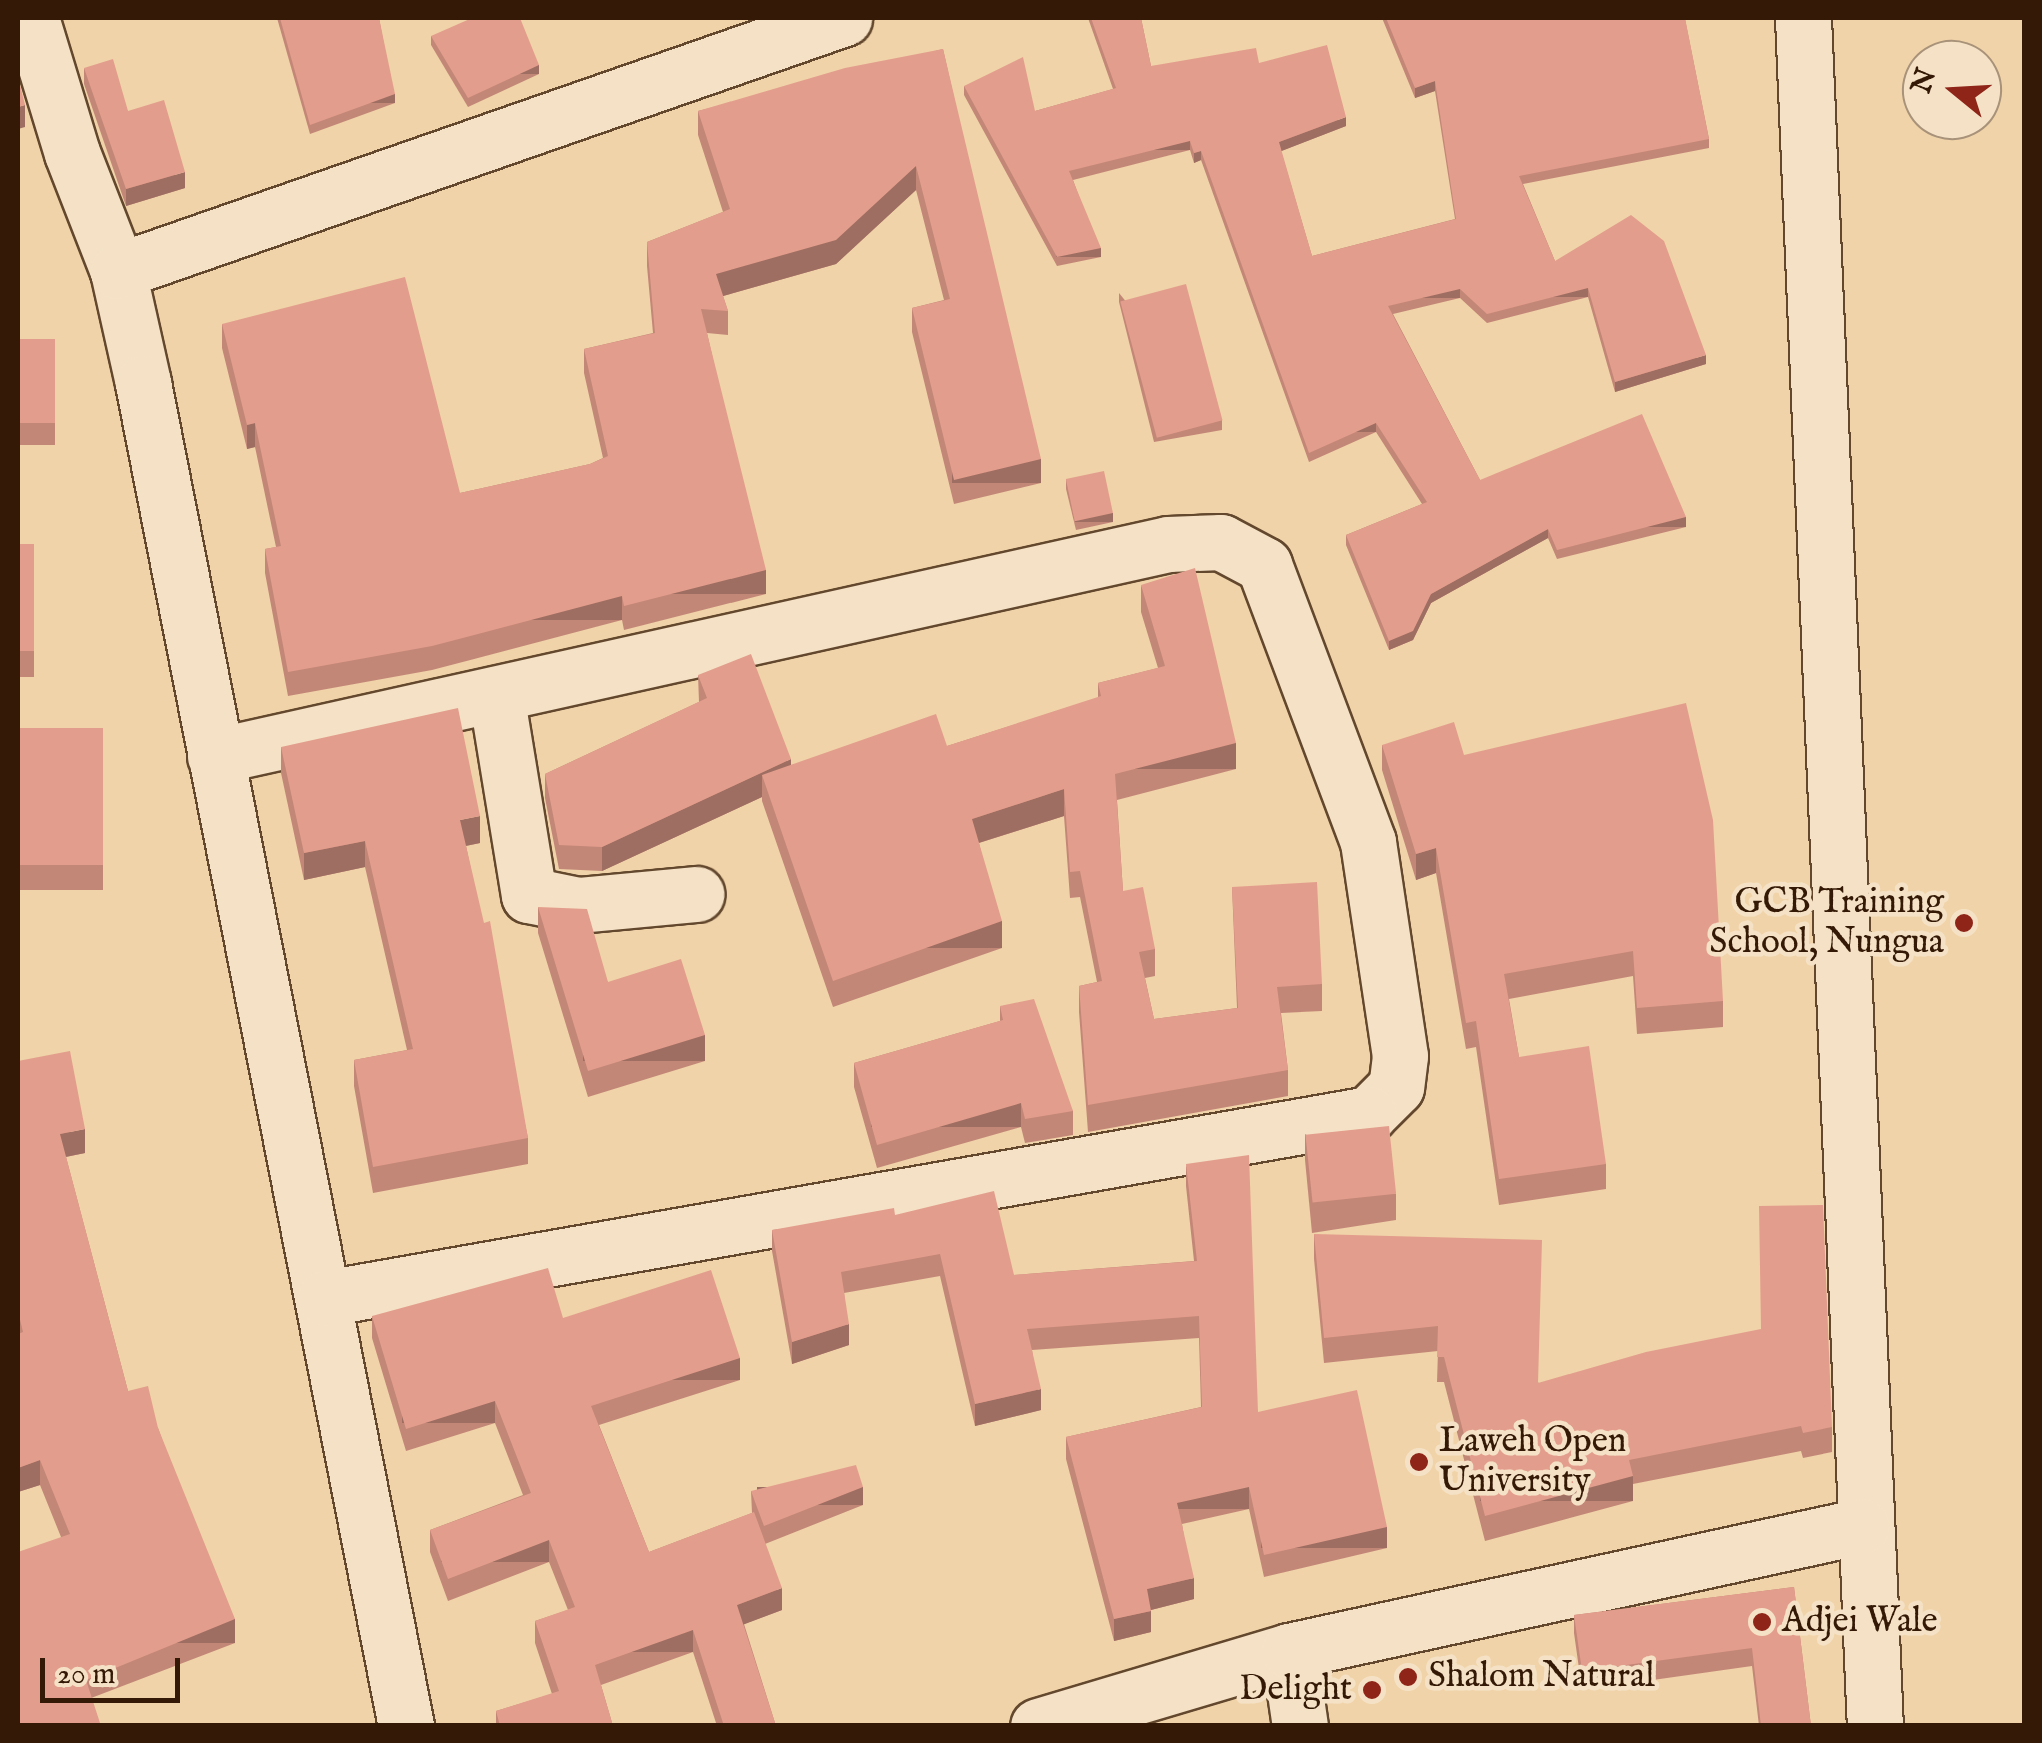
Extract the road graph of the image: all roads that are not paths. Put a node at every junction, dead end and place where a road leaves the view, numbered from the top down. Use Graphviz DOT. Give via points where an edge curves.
graph roads {
  1 [pos="31,18"];
  2 [pos="844,18"];
  3 [pos="1803,18"];
  4 [pos="118,271"];
  5 [pos="496,694"];
  6 [pos="216,756"];
  7 [pos="696,894"];
  8 [pos="325,1298"];
  9 [pos="1862,1526"];
  10 [pos="1289,1651"];
  11 [pos="406,1726"];
  12 [pos="1038,1726"];
  13 [pos="1300,1726"];
  14 [pos="1874,1726"];
  1 -- 4 [label="street" via="72,153"];
  2 -- 4 [label="street"];
  3 -- 9 [label="street"];
  4 -- 6 [label="street"];
  5 -- 6 [label="street"];
  5 -- 7 [label="street" via="530,894 578,905"];
  5 -- 8 [label="street" via="1168,544 1221,542 1264,565 1368,842 1400,1056 1396,1087 1369,1114"];
  6 -- 8 [label="street"];
  8 -- 11 [label="street"];
  9 -- 10 [label="street"];
  9 -- 14 [label="street"];
  10 -- 12 [label="street"];
  10 -- 13 [label="street"];
}
